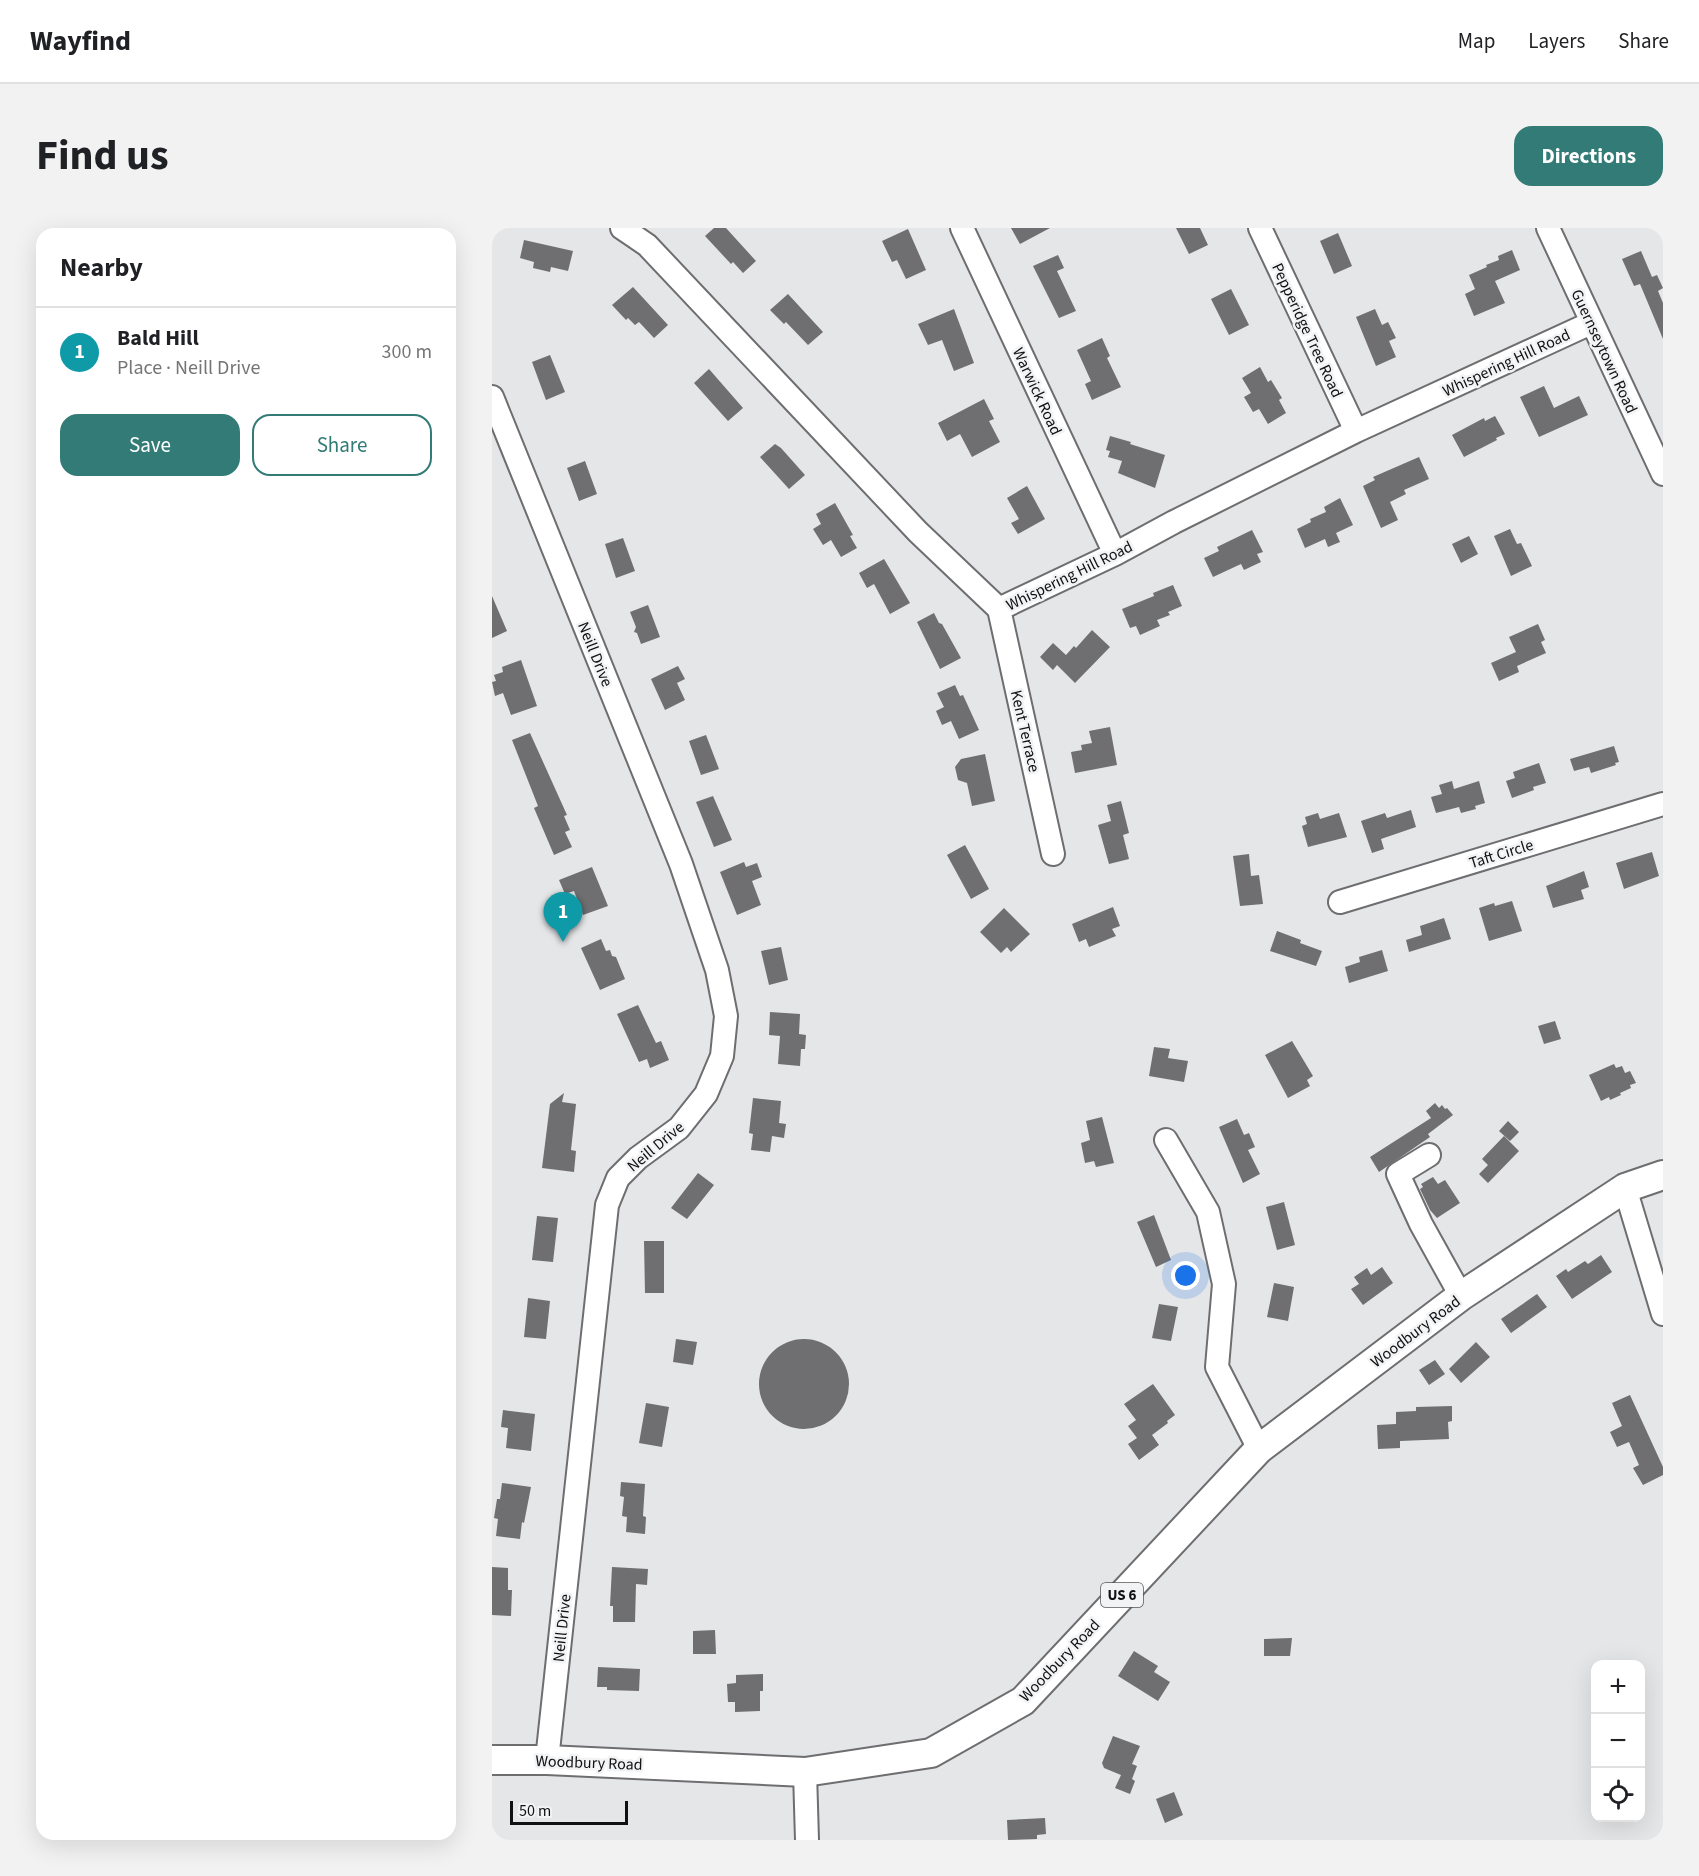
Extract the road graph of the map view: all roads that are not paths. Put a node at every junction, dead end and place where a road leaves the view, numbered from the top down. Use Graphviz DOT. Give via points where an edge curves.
graph roads {
  1 [pos="622,228"];
  2 [pos="962,228"];
  3 [pos="1260,228"];
  4 [pos="1548,228"];
  5 [pos="1591,323"];
  6 [pos="492,397"];
  7 [pos="1356,431"];
  8 [pos="1663,474"];
  9 [pos="1115,554"];
  10 [pos="999,609"];
  11 [pos="1663,804"];
  12 [pos="1053,854"];
  13 [pos="1340,902"];
  14 [pos="1166,1140"];
  15 [pos="1429,1155"];
  16 [pos="1663,1175"];
  17 [pos="1625,1188"];
  18 [pos="1655,1261"];
  19 [pos="1461,1296"];
  20 [pos="1663,1314"];
  21 [pos="1259,1449"];
  22 [pos="492,1760"];
  23 [pos="547,1760"];
  24 [pos="804,1772"];
  25 [pos="807,1840"];
  1 -- 10 [label="street, Whispering Hill Road" via="647,245 918,532"];
  2 -- 9 [label="street, Warwick Road"];
  3 -- 7 [label="street, Pepperidge Tree Road"];
  4 -- 5 [label="street, Guernseytown Road"];
  5 -- 7 [label="street, Whispering Hill Road"];
  5 -- 8 [label="street, Guernseytown Road"];
  6 -- 23 [label="street, Neill Drive" via="681,864 717,970 726,1016 722,1056 706,1094 679,1128 618,1178 607,1205"];
  7 -- 9 [label="street, Whispering Hill Road"];
  9 -- 10 [label="street, Whispering Hill Road"];
  10 -- 12 [label="street, Kent Terrace"];
  11 -- 13 [label="street, Taft Circle"];
  14 -- 21 [label="street" via="1208,1212 1224,1284 1217,1367"];
  15 -- 19 [label="street" via="1398,1174"];
  16 -- 17 [label="main road, Woodbury Road / US 6"];
  17 -- 18 [label="street"];
  17 -- 19 [label="main road, Woodbury Road / US 6"];
  18 -- 20 [label="street"];
  19 -- 21 [label="main road, Woodbury Road / US 6"];
  21 -- 24 [label="main road, Woodbury Road / US 6" via="1023,1701 931,1753"];
  22 -- 23 [label="main road, Woodbury Road / US 6"];
  23 -- 24 [label="main road, Woodbury Road / US 6"];
  24 -- 25 [label="street"];
}
